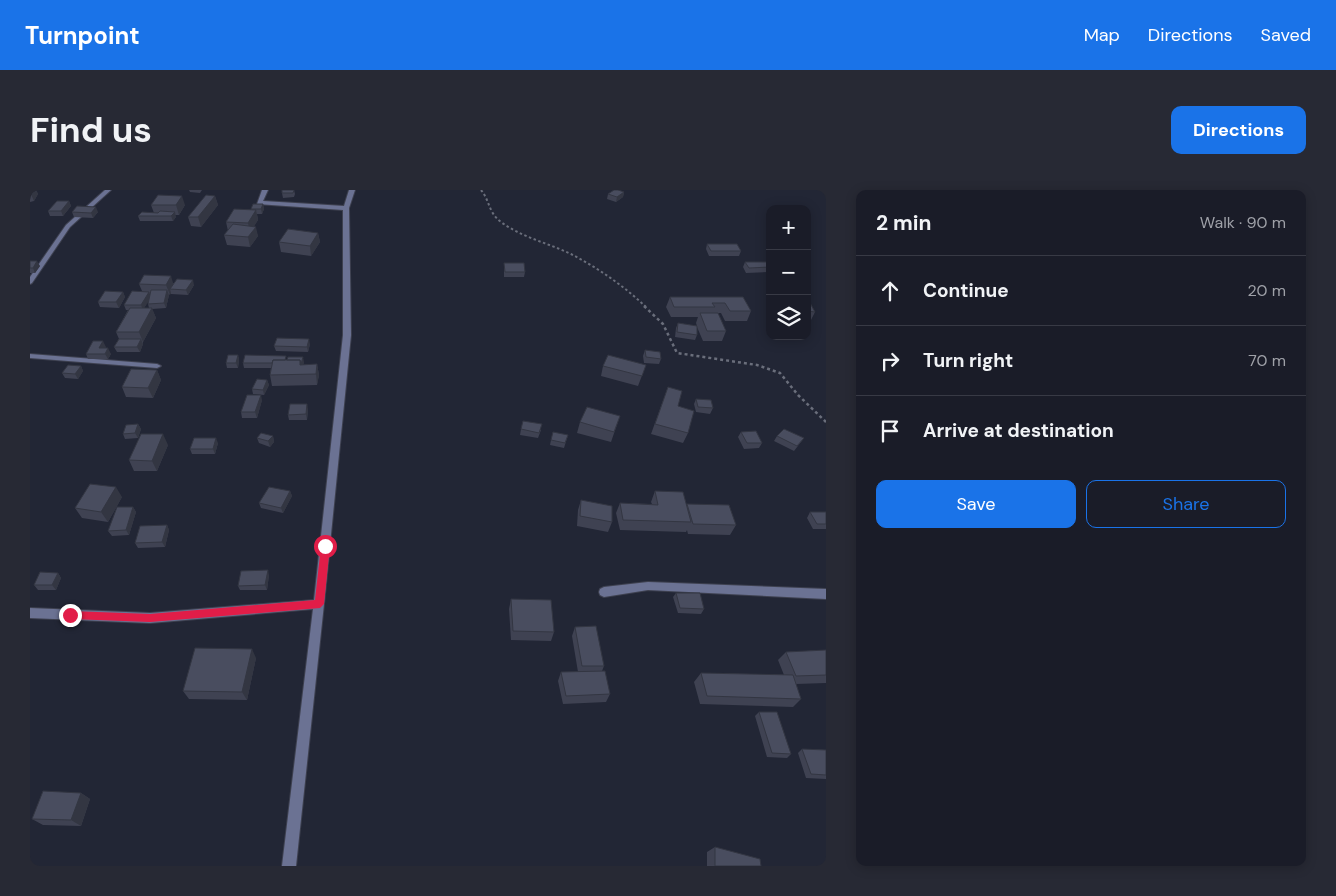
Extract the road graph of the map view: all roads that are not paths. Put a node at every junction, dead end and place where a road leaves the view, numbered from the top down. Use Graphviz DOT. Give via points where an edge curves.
graph roads {
  1 [pos="108,190"];
  2 [pos="265,190"];
  3 [pos="352,190"];
  4 [pos="346,208"];
  5 [pos="30,282"];
  6 [pos="30,356"];
  7 [pos="157,366"];
  8 [pos="604,592"];
  9 [pos="826,594"];
  10 [pos="320,604"];
  11 [pos="30,613"];
  12 [pos="289,866"];
  1 -- 5 [label="street" via="68,226"];
  2 -- 4 [label="street" via="259,202"];
  3 -- 4 [label="street"];
  4 -- 10 [label="street" via="347,335"];
  6 -- 7 [label="street"];
  8 -- 9 [label="street" via="648,586"];
  10 -- 11 [label="street" via="150,618"];
  10 -- 12 [label="street"];
}
